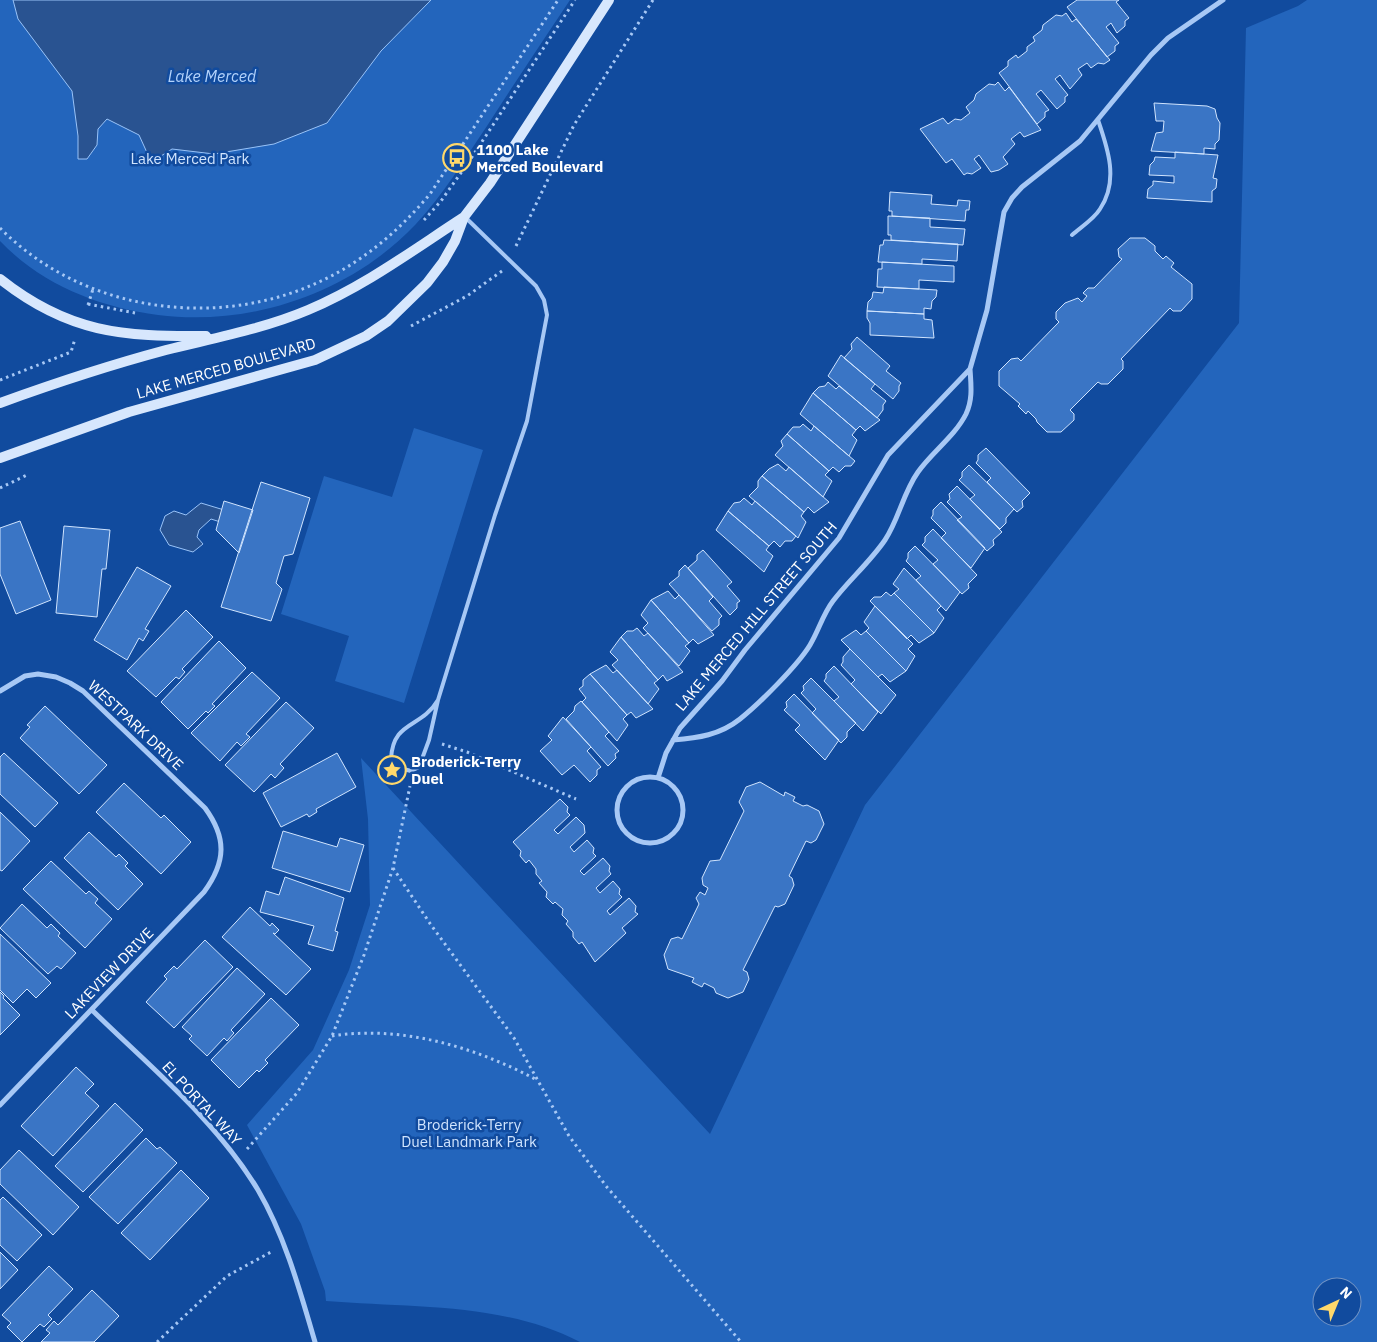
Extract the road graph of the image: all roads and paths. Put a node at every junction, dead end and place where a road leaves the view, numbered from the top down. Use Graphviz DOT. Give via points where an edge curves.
graph roads {
  1 [pos="558,0"];
  2 [pos="575,0"];
  3 [pos="608,0"];
  4 [pos="1223,0"];
  5 [pos="1098,120"];
  6 [pos="464,217"];
  7 [pos="418,227"];
  8 [pos="0,228"];
  9 [pos="1072,236"];
  10 [pos="0,279"];
  11 [pos="88,304"];
  12 [pos="142,315"];
  13 [pos="224,336"];
  14 [pos="71,352"];
  15 [pos="970,369"];
  16 [pos="0,380"];
  17 [pos="0,404"];
  18 [pos="0,458"];
  19 [pos="27,475"];
  20 [pos="0,488"];
  21 [pos="0,691"];
  22 [pos="438,700"];
  23 [pos="429,740"];
  24 [pos="673,740"];
  25 [pos="411,770"];
  26 [pos="658,778"];
  27 [pos="576,799"];
  28 [pos="222,850"];
  29 [pos="394,868"];
  30 [pos="92,1010"];
  31 [pos="332,1036"];
  32 [pos="536,1080"];
  33 [pos="0,1105"];
  34 [pos="238,1159"];
  35 [pos="283,1246"];
  36 [pos="157,1342"];
  37 [pos="316,1342"];
  38 [pos="741,1342"];
  1 -- 8 [label="path" via="430,194 384,242 326,279 290,293 224,307 186,308 139,303 93,289 52,270"];
  2 -- 7 [label="path" via="470,160"];
  3 -- 6 [label="main road, LAKE MERCED BOULEVARD" via="490,183"];
  4 -- 5 [label="street, LAKE MERCED HILL STREET SOUTH" via="1168,38"];
  5 -- 9 [label="lane" via="1109,152 1111,190 1100,210"];
  5 -- 15 [label="street, LAKE MERCED HILL STREET SOUTH" via="1080,141 1022,187 1004,212 987,310"];
  6 -- 13 [label="main road, LAKE MERCED BOULEVARD" via="342,295 294,316"];
  6 -- 18 [label="main road, LAKE MERCED BOULEVARD" via="455,241 427,283 401,309 366,336 309,362 129,412"];
  6 -- 22 [label="lane" via="528,276 544,300 548,315 527,421"];
  10 -- 13 [label="main road" via="50,312 92,328 137,336"];
  11 -- 12 [label="path"];
  13 -- 17 [label="main road, LAKE MERCED BOULEVARD" via="86,373"];
  14 -- 16 [label="path"];
  15 -- 24 [label="street, LAKE MERCED HILL STREET SOUTH" via="888,455 840,538 722,681 693,711"];
  15 -- 24 [label="street, LAKE MERCED HILL STREET SOUTH" via="970,403 965,416 918,472 885,540 833,600 800,660 729,727 699,738"];
  19 -- 20 [label="path"];
  21 -- 28 [label="street, WESTPARK DRIVE" via="25,676 38,674 56,677 83,691 205,808 215,821"];
  22 -- 23 [label="lane"];
  22 -- 25 [label="lane" via="431,711 396,736 391,759 396,767"];
  23 -- 25 [label="lane" via="423,760"];
  23 -- 27 [label="path" via="467,752"];
  24 -- 26 [label="street, LAKE MERCED HILL STREET SOUTH"];
  25 -- 29 [label="path"];
  26 -- 26 [label="street" via="666,780 679,794 683,816 679,827 670,837 658,842 634,839 619,821 618,801 630,783 649,776"];
  28 -- 30 [label="street, LAKEVIEW DRIVE" via="219,865 204,892"];
  29 -- 31 [label="path"];
  29 -- 32 [label="path" via="431,925 514,1038"];
  30 -- 33 [label="street, LAKEVIEW DRIVE"];
  30 -- 34 [label="street, EL PORTAL WAY" via="187,1102"];
  31 -- 32 [label="path" via="360,1031 426,1039 509,1065"];
  31 -- 34 [label="path" via="296,1093"];
  32 -- 38 [label="path" via="606,1186"];
  34 -- 35 [label="street, EL PORTAL WAY" via="258,1191"];
  35 -- 36 [label="path" via="227,1276"];
  35 -- 37 [label="street, EL PORTAL WAY"];
}
